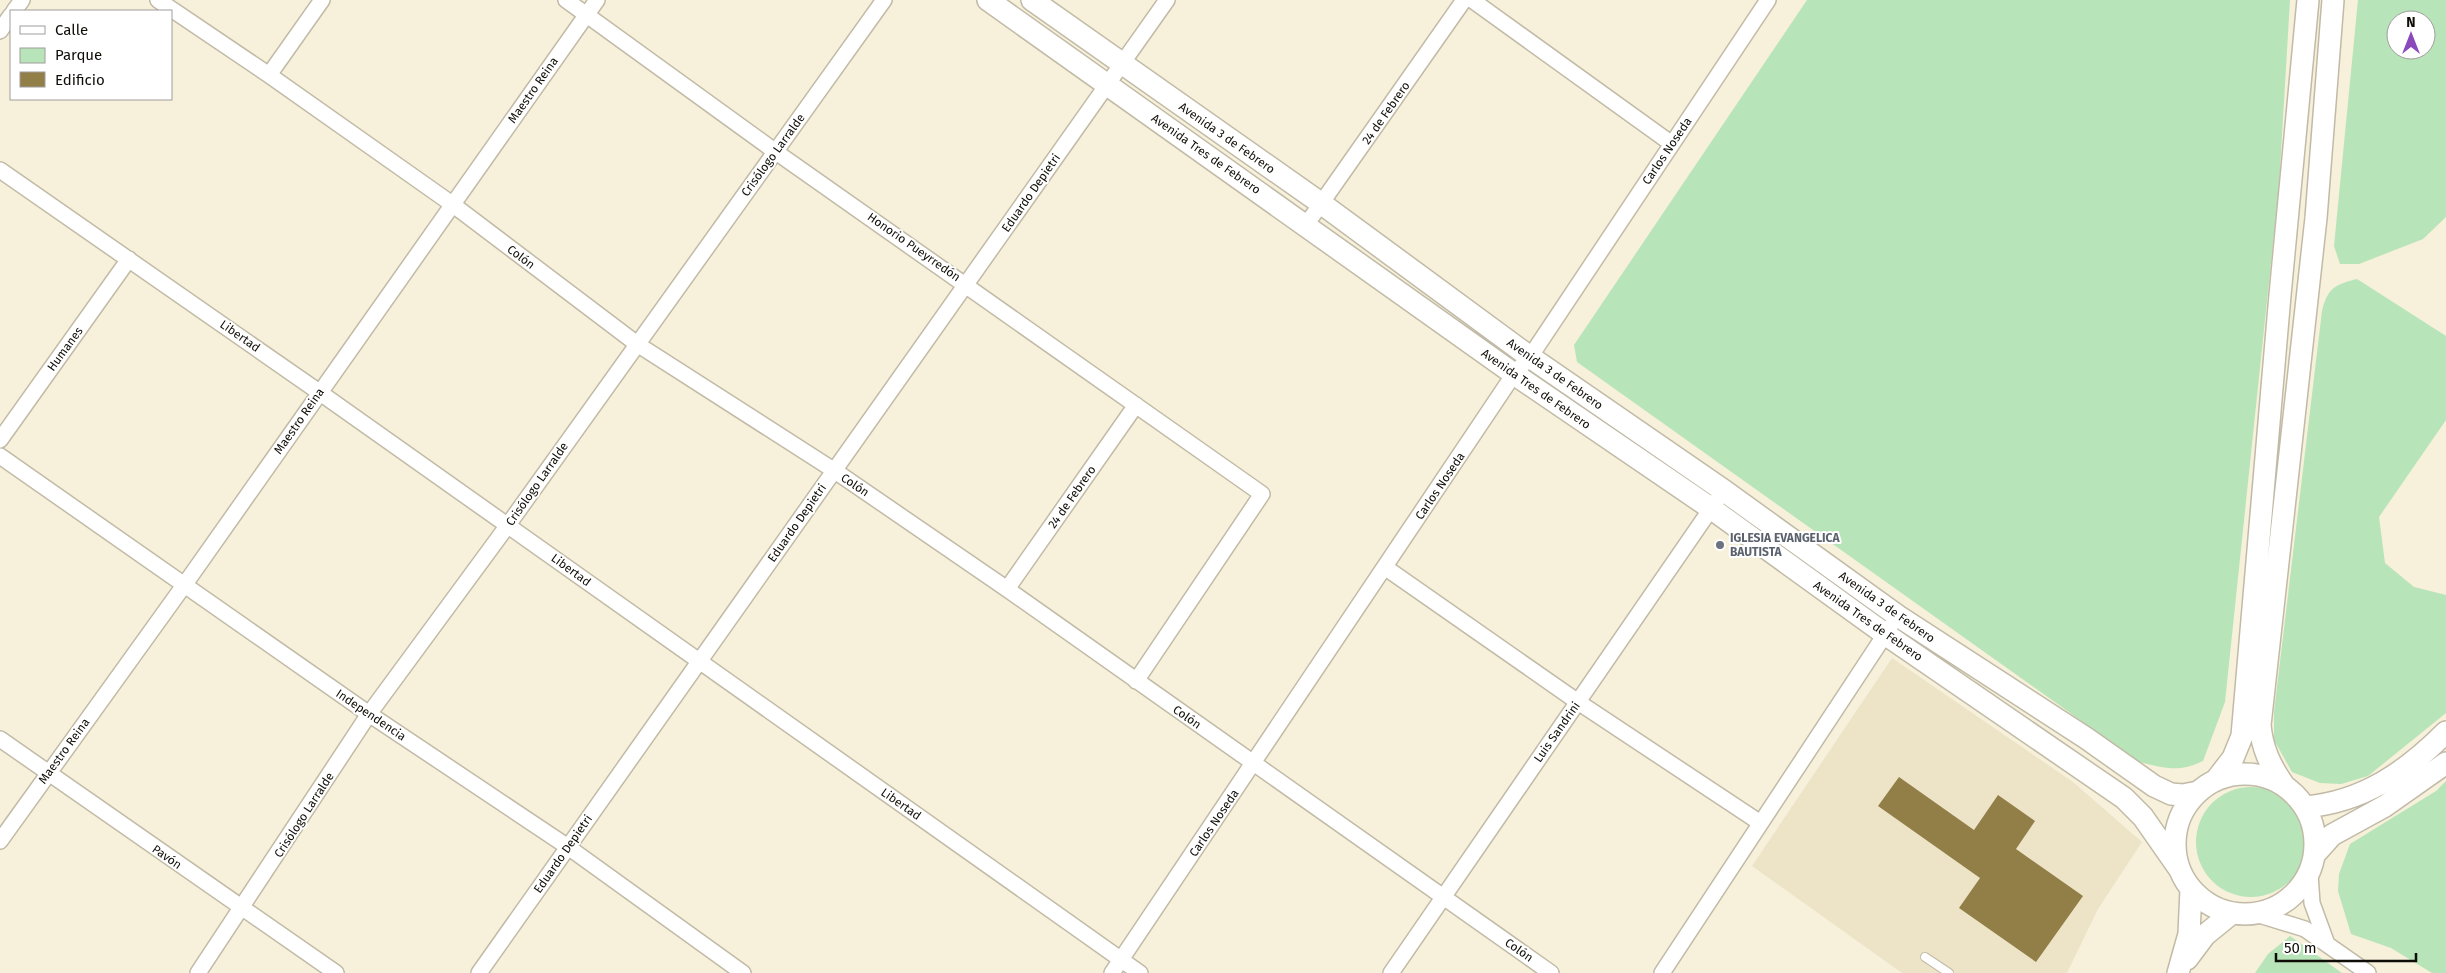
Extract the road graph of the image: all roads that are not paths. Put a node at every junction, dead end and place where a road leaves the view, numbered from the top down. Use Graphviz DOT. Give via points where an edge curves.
graph roads {
  1 [pos="158,0"];
  2 [pos="322,0"];
  3 [pos="566,0"];
  4 [pos="597,0"];
  5 [pos="884,0"];
  6 [pos="988,0"];
  7 [pos="1032,0"];
  8 [pos="1167,0"];
  9 [pos="1464,0"];
  10 [pos="1472,0"];
  11 [pos="1768,0"];
  12 [pos="2308,0"];
  13 [pos="2333,0"];
  14 [pos="587,15"];
  15 [pos="10,16"];
  16 [pos="0,31"];
  17 [pos="1121,65"];
  18 [pos="269,75"];
  19 [pos="1108,84"];
  20 [pos="1672,144"];
  21 [pos="776,152"];
  22 [pos="0,170"];
  23 [pos="452,204"];
  24 [pos="1322,204"];
  25 [pos="1306,225"];
  26 [pos="129,259"];
  27 [pos="966,284"];
  28 [pos="637,344"];
  29 [pos="1530,357"];
  30 [pos="1514,374"];
  31 [pos="319,392"];
  32 [pos="1136,404"];
  33 [pos="0,440"];
  34 [pos="0,456"];
  35 [pos="834,470"];
  36 [pos="1723,490"];
  37 [pos="1712,509"];
  38 [pos="508,525"];
  39 [pos="1386,568"];
  40 [pos="185,584"];
  41 [pos="1007,589"];
  42 [pos="1898,616"];
  43 [pos="1885,634"];
  44 [pos="699,662"];
  45 [pos="1136,680"];
  46 [pos="1578,702"];
  47 [pos="370,714"];
  48 [pos="2446,732"];
  49 [pos="0,739"];
  50 [pos="1254,763"];
  51 [pos="2446,763"];
  52 [pos="48,774"];
  53 [pos="2216,780"];
  54 [pos="2283,784"];
  55 [pos="2198,792"];
  56 [pos="2305,807"];
  57 [pos="1760,822"];
  58 [pos="0,841"];
  59 [pos="568,847"];
  60 [pos="2315,854"];
  61 [pos="2180,870"];
  62 [pos="2310,874"];
  63 [pos="2191,889"];
  64 [pos="1443,897"];
  65 [pos="242,910"];
  66 [pos="2232,913"];
  67 [pos="2256,914"];
  68 [pos="2327,944"];
  69 [pos="1925,956"];
  70 [pos="1121,960"];
  71 [pos="2178,972"];
  72 [pos="198,973"];
  73 [pos="336,973"];
  74 [pos="479,973"];
  75 [pos="743,973"];
  76 [pos="1112,973"];
  77 [pos="1140,973"];
  78 [pos="1391,973"];
  79 [pos="1551,973"];
  80 [pos="1662,973"];
  81 [pos="1949,973"];
  82 [pos="2368,973"];
  1 -- 18 [label="street, Colón"];
  2 -- 18 [label="street"];
  3 -- 14 [label="street, Honorio Pueyrredón"];
  4 -- 14 [label="street, Maestro Reina"];
  5 -- 21 [label="street, Crisólogo Larralde"];
  6 -- 19 [label="main road, Avenida Tres de Febrero"];
  7 -- 17 [label="main road, Avenida 3 de Febrero"];
  8 -- 17 [label="street, Eduardo Depietri"];
  9 -- 24 [label="street, 24 de Febrero"];
  10 -- 20 [label="street"];
  11 -- 20 [label="street, Carlos Noseda"];
  12 -- 53 [label="main road" via="2242,736 2233,758"];
  13 -- 54 [label="main road" via="2314,237 2260,725 2261,742"];
  14 -- 21 [label="street, Honorio Pueyrredón"];
  14 -- 23 [label="street, Maestro Reina"];
  15 -- 16 [label="street"];
  17 -- 19 [label="street, Eduardo Depietri"];
  17 -- 24 [label="main road, Avenida 3 de Febrero"];
  18 -- 23 [label="street, Colón"];
  19 -- 25 [label="main road, Avenida Tres de Febrero"];
  19 -- 27 [label="street, Eduardo Depietri"];
  20 -- 29 [label="street, Carlos Noseda"];
  21 -- 27 [label="street, Honorio Pueyrredón"];
  21 -- 28 [label="street, Crisólogo Larralde"];
  22 -- 26 [label="street, Libertad"];
  23 -- 28 [label="street, Colón"];
  23 -- 31 [label="street, Maestro Reina"];
  24 -- 25 [label="street, 24 de Febrero"];
  24 -- 29 [label="main road, Avenida 3 de Febrero"];
  25 -- 30 [label="main road, Avenida Tres de Febrero"];
  26 -- 31 [label="street, Libertad"];
  26 -- 33 [label="street, Humanes"];
  27 -- 32 [label="street, Honorio Pueyrredón"];
  27 -- 35 [label="street, Eduardo Depietri"];
  28 -- 35 [label="street, Colón"];
  28 -- 38 [label="street, Crisólogo Larralde"];
  29 -- 30 [label="street, Carlos Noseda"];
  29 -- 36 [label="main road, Avenida 3 de Febrero"];
  30 -- 37 [label="main road, Avenida Tres de Febrero"];
  30 -- 39 [label="street, Carlos Noseda"];
  31 -- 38 [label="street, Libertad"];
  31 -- 40 [label="street, Maestro Reina"];
  32 -- 41 [label="street, 24 de Febrero"];
  32 -- 45 [label="street, Honorio Pueyrredón" via="1262,494"];
  34 -- 40 [label="street, Independencia"];
  35 -- 41 [label="street, Colón"];
  35 -- 44 [label="street, Eduardo Depietri"];
  36 -- 37 [label="street, Luis Sandrini"];
  36 -- 42 [label="main road, Avenida 3 de Febrero"];
  37 -- 43 [label="main road, Avenida Tres de Febrero"];
  37 -- 46 [label="street, Luis Sandrini"];
  38 -- 44 [label="street, Libertad"];
  38 -- 47 [label="street, Crisólogo Larralde"];
  39 -- 46 [label="street"];
  39 -- 50 [label="street, Carlos Noseda"];
  40 -- 47 [label="street, Independencia"];
  40 -- 52 [label="street, Maestro Reina"];
  41 -- 45 [label="street, Colón"];
  42 -- 43 [label="street"];
  42 -- 55 [label="main road, Avenida 3 de Febrero" via="2154,786 2171,794"];
  43 -- 57 [label="street"];
  43 -- 61 [label="main road, Avenida Tres de Febrero" via="2124,798 2143,817"];
  44 -- 59 [label="street, Eduardo Depietri"];
  44 -- 70 [label="street, Libertad"];
  45 -- 50 [label="street, Colón"];
  46 -- 57 [label="street"];
  46 -- 64 [label="street, Luis Sandrini"];
  47 -- 59 [label="street, Independencia"];
  47 -- 65 [label="street, Crisólogo Larralde"];
  48 -- 56 [label="main road" via="2427,752 2385,782 2352,799"];
  49 -- 52 [label="street, Pavón"];
  50 -- 64 [label="street, Colón"];
  50 -- 70 [label="street, Carlos Noseda"];
  51 -- 60 [label="main road" via="2385,806 2332,836"];
  52 -- 58 [label="street, Maestro Reina"];
  52 -- 65 [label="street, Pavón"];
  53 -- 54 [label="main road" via="2238,774 2261,776"];
  53 -- 55 [label="main road"];
  54 -- 56 [label="main road"];
  55 -- 61 [label="main road" via="2184,809 2177,828 2175,849"];
  56 -- 60 [label="main road" via="2314,829"];
  57 -- 80 [label="street"];
  59 -- 74 [label="street, Eduardo Depietri"];
  59 -- 75 [label="street, Independencia"];
  60 -- 62 [label="main road"];
  61 -- 63 [label="main road"];
  62 -- 67 [label="main road" via="2296,893 2278,906"];
  62 -- 68 [label="street" via="2312,903"];
  63 -- 66 [label="main road" via="2203,900"];
  63 -- 71 [label="main road" via="2189,934"];
  64 -- 78 [label="street, Luis Sandrini"];
  64 -- 79 [label="street, Colón"];
  65 -- 72 [label="street, Crisólogo Larralde"];
  65 -- 73 [label="street, Pavón"];
  66 -- 67 [label="main road"];
  66 -- 71 [label="main road" via="2205,935"];
  67 -- 68 [label="street" via="2305,928"];
  68 -- 82 [label="street"];
  69 -- 81 [label="lane"];
  70 -- 76 [label="street, Carlos Noseda"];
  70 -- 77 [label="street, Libertad"];
}
